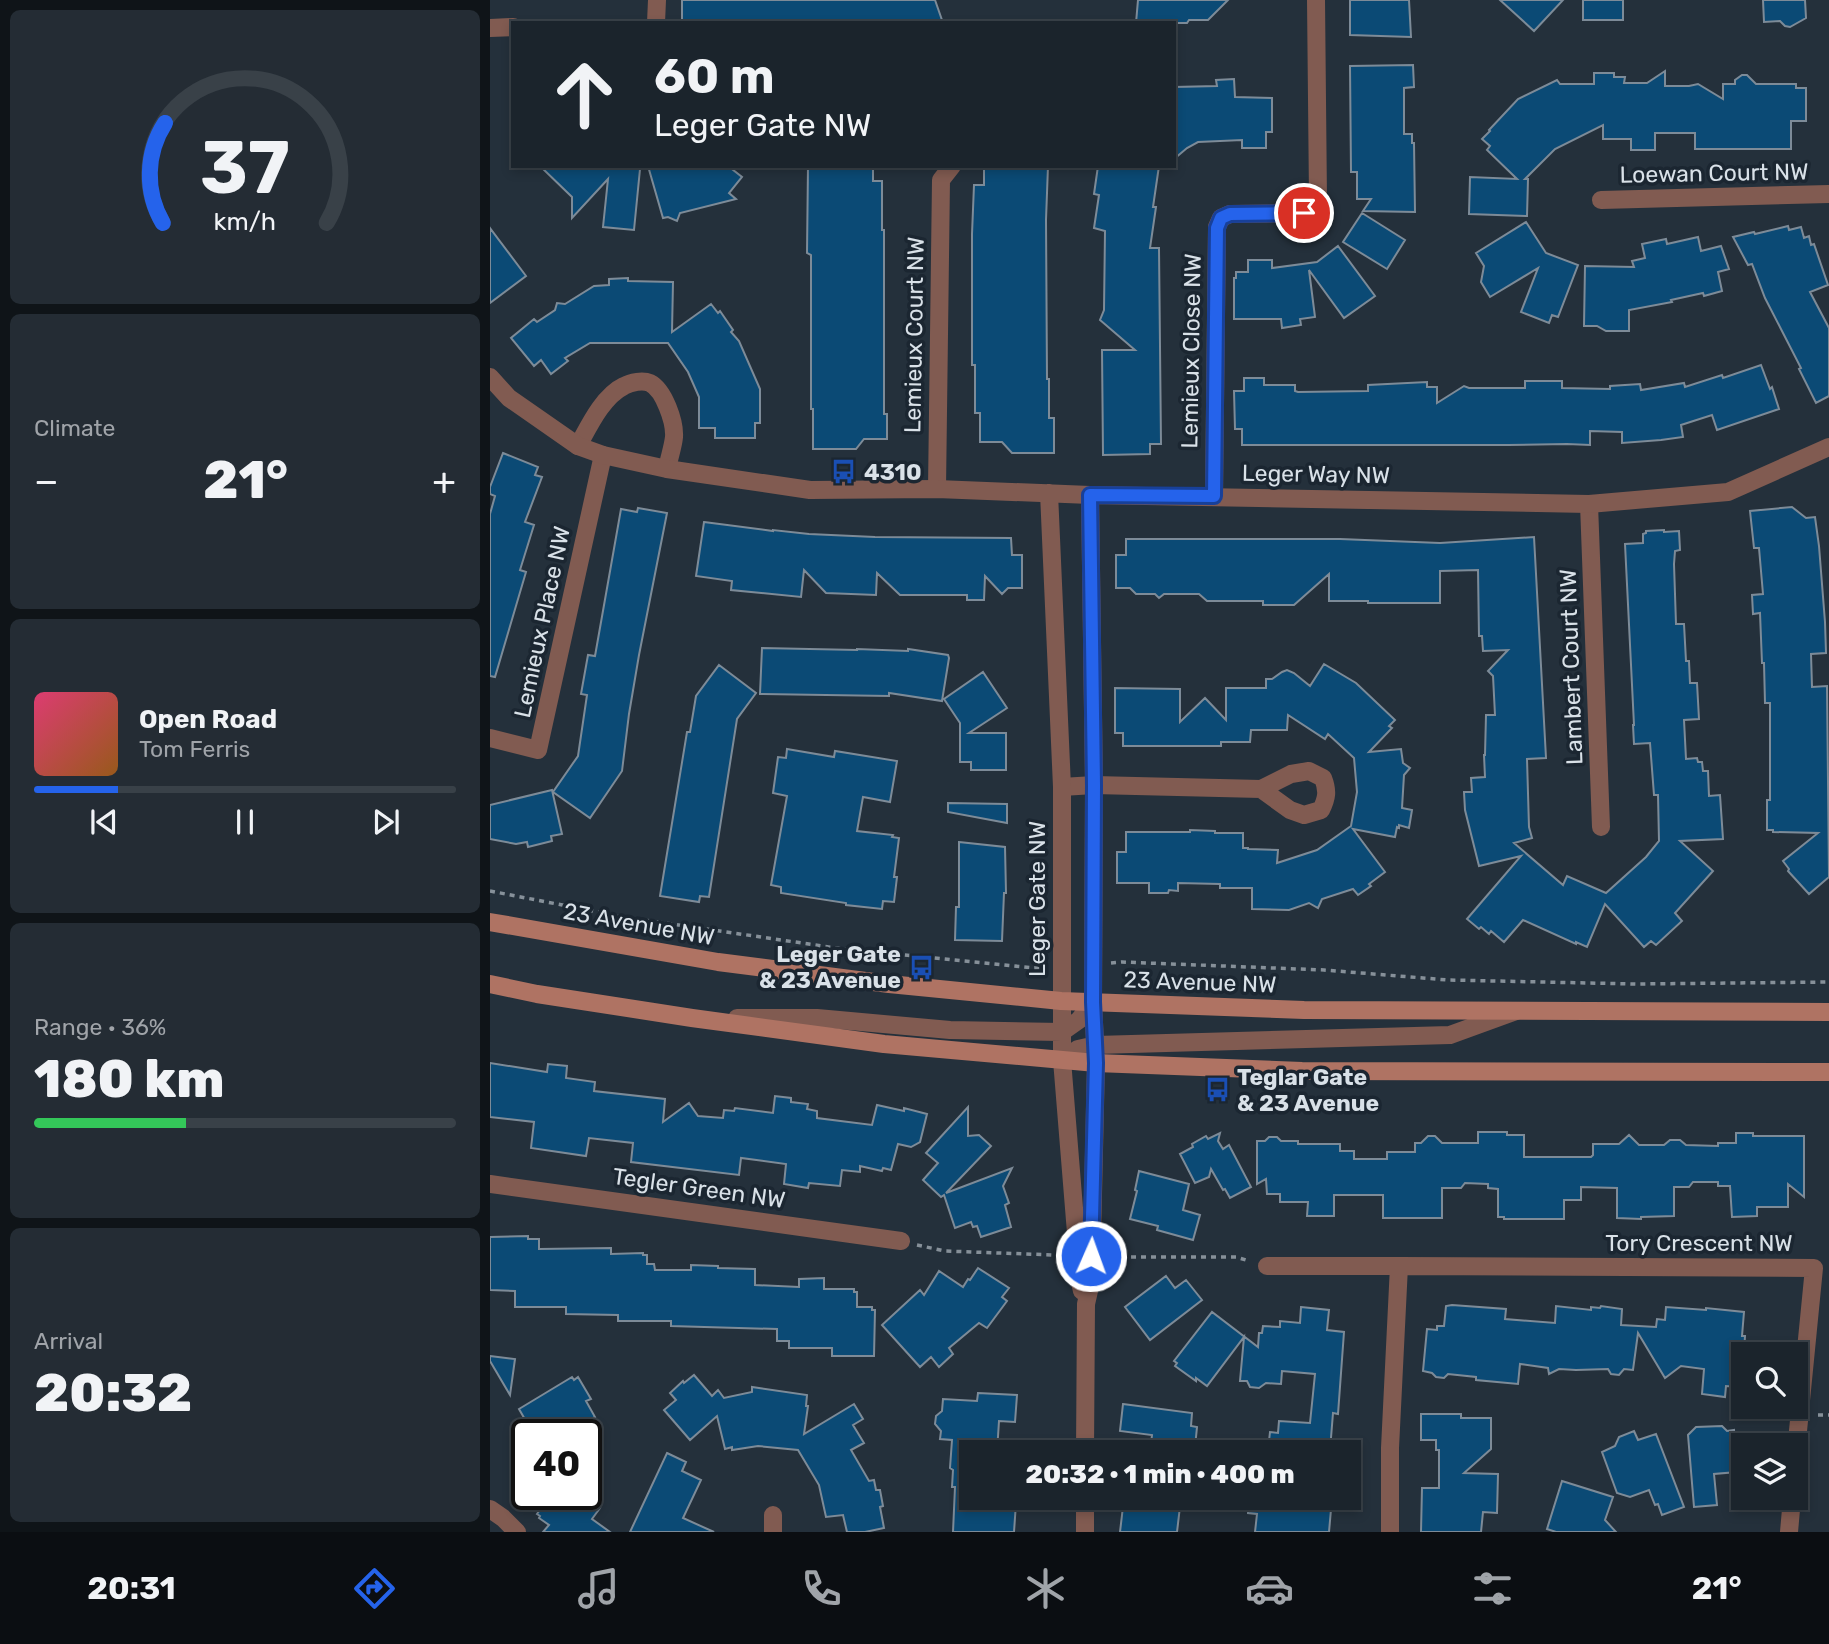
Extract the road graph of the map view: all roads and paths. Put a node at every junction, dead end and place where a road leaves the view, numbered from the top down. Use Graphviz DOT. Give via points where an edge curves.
graph roads {
  1 [pos="657,0"];
  2 [pos="1316,0"];
  3 [pos="656,21"];
  4 [pos="490,27"];
  5 [pos="511,27"];
  6 [pos="941,171"];
  7 [pos="1829,194"];
  8 [pos="1601,200"];
  9 [pos="490,377"];
  10 [pos="578,446"];
  11 [pos="1829,447"];
  12 [pos="603,455"];
  13 [pos="667,468"];
  14 [pos="937,489"];
  15 [pos="1049,493"];
  16 [pos="1090,495"];
  17 [pos="1214,496"];
  18 [pos="1589,504"];
  19 [pos="490,738"];
  20 [pos="1094,785"];
  21 [pos="1062,787"];
  22 [pos="1261,789"];
  23 [pos="1601,827"];
  24 [pos="490,891"];
  25 [pos="490,922"];
  26 [pos="1093,964"];
  27 [pos="1062,966"];
  28 [pos="1829,982"];
  29 [pos="490,984"];
  30 [pos="1061,1000"];
  31 [pos="1093,1002"];
  32 [pos="1516,1012"];
  33 [pos="1829,1012"];
  34 [pos="692,1018"];
  35 [pos="1062,1032"];
  36 [pos="1096,1054"];
  37 [pos="1062,1060"];
  38 [pos="1829,1072"];
  39 [pos="490,1184"];
  40 [pos="901,1241"];
  41 [pos="1054,1255"];
  42 [pos="1101,1256"];
  43 [pos="1267,1266"];
  44 [pos="1399,1266"];
  45 [pos="1086,1304"];
  46 [pos="1798,1433"];
  47 [pos="1085,1440"];
  48 [pos="490,1509"];
  49 [pos="1085,1510"];
  50 [pos="1791,1510"];
  51 [pos="517,1532"];
  52 [pos="1085,1532"];
  53 [pos="1390,1532"];
  54 [pos="1789,1532"];
  1 -- 3 [label="street"];
  2 -- 17 [label="street, Lemieux Close NW" via="1315,208 1304,213 1230,214 1221,218 1217,228"];
  4 -- 5 [label="street"];
  6 -- 14 [label="street, Lemieux Court NW"];
  7 -- 8 [label="street, Loewan Court NW"];
  9 -- 10 [label="street, Leger Way NW" via="509,398"];
  10 -- 12 [label="street, Leger Way NW"];
  10 -- 13 [label="street" via="602,406 622,386 650,383 662,394 670,414 674,435"];
  11 -- 18 [label="street, Leger Way NW" via="1728,492"];
  12 -- 13 [label="street, Leger Way NW"];
  12 -- 19 [label="street, Lemieux Place NW" via="538,750"];
  13 -- 14 [label="street, Leger Way NW" via="810,490"];
  14 -- 15 [label="street, Leger Way NW"];
  15 -- 16 [label="street, Leger Way NW"];
  15 -- 21 [label="street, Leger Gate NW"];
  16 -- 17 [label="street, Leger Way NW"];
  16 -- 20 [label="street"];
  17 -- 18 [label="street, Leger Way NW"];
  18 -- 23 [label="street, Lambert Court NW"];
  20 -- 21 [label="street"];
  20 -- 22 [label="street"];
  20 -- 26 [label="street"];
  21 -- 27 [label="street, Leger Gate NW"];
  24 -- 27 [label="path" via="624,917 836,948 1034,968"];
  25 -- 30 [label="main road, 23 Avenue NW" via="718,962"];
  26 -- 28 [label="path" via="1324,970 1461,980"];
  26 -- 31 [label="street"];
  27 -- 30 [label="street, Leger Gate NW"];
  29 -- 34 [label="main road"];
  30 -- 31 [label="main road, 23 Avenue NW"];
  30 -- 35 [label="street, Leger Gate NW"];
  31 -- 32 [label="main road, 23 Avenue NW"];
  31 -- 35 [label="street"];
  31 -- 36 [label="street"];
  32 -- 33 [label="main road, 23 Avenue NW"];
  32 -- 36 [label="street" via="1450,1035"];
  34 -- 35 [label="street" via="817,1018 950,1030"];
  34 -- 37 [label="main road" via="884,1044"];
  35 -- 37 [label="street, Leger Gate NW"];
  36 -- 37 [label="main road"];
  36 -- 38 [label="main road" via="1302,1071"];
  36 -- 45 [label="street" via="1091,1282"];
  37 -- 45 [label="street, Leger Gate NW" via="1080,1282"];
  39 -- 40 [label="street, Tegler Green NW"];
  40 -- 41 [label="path" via="945,1251"];
  42 -- 43 [label="path" via="1236,1257"];
  43 -- 44 [label="street, Tory Crescent NW"];
  44 -- 46 [label="street, Tory Crescent NW" via="1814,1268"];
  44 -- 53 [label="street"];
  45 -- 47 [label="street"];
  48 -- 51 [label="street"];
  49 -- 52 [label="street"];
  50 -- 54 [label="street"];
}
